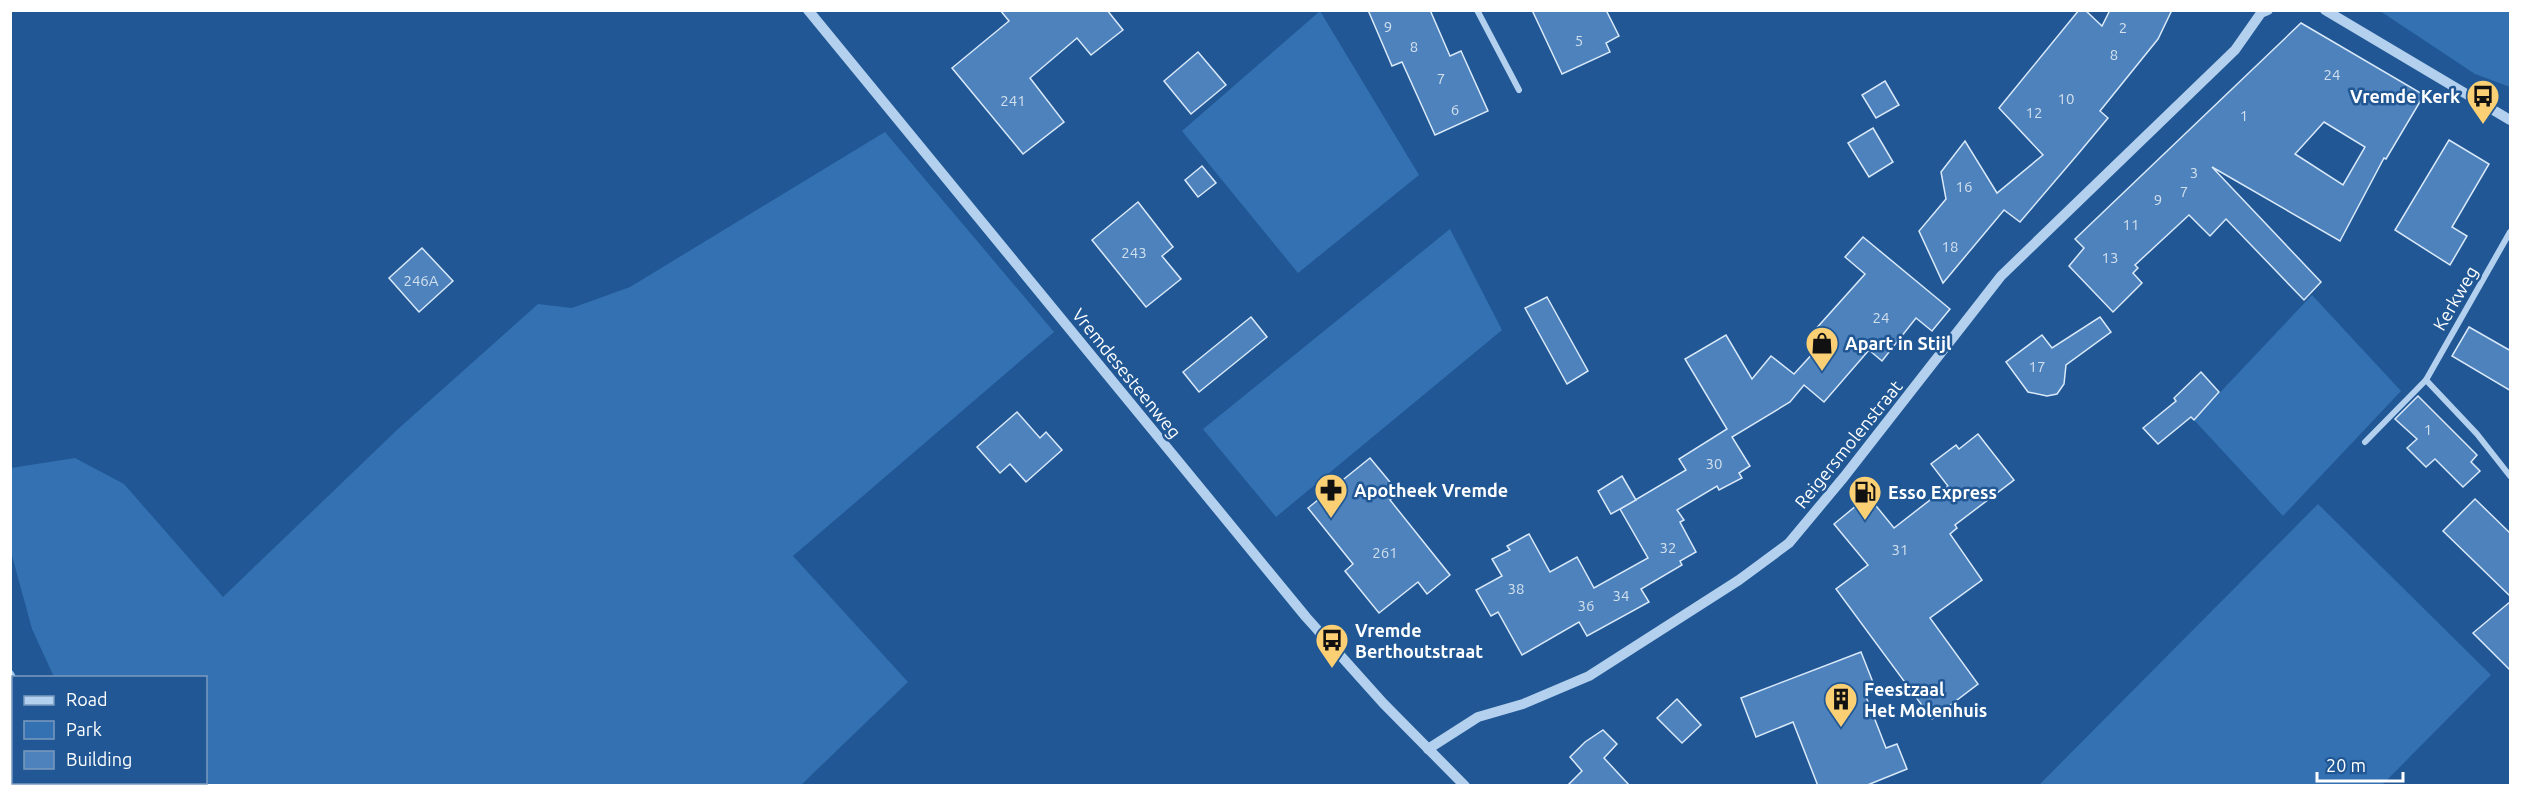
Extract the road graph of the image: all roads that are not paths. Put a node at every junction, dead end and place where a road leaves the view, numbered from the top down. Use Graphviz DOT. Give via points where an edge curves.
graph roads {
  1 [pos="808,10"];
  2 [pos="1477,10"];
  3 [pos="2268,10"];
  4 [pos="2325,10"];
  5 [pos="1519,90"];
  6 [pos="2511,120"];
  7 [pos="2511,232"];
  8 [pos="2426,380"];
  9 [pos="2365,442"];
  10 [pos="2511,476"];
  11 [pos="1428,749"];
  12 [pos="1465,786"];
  1 -- 11 [label="street, Vremdesesteenweg" via="1306,617"];
  2 -- 5 [label="street"];
  3 -- 11 [label="street, Reigersmolenstraat" via="2261,13 2235,50 2001,276 1789,543 1739,580 1589,676 1523,704 1478,717"];
  4 -- 6 [label="street"];
  7 -- 8 [label="street, Kerkweg"];
  8 -- 9 [label="street, Kerkweg"];
  8 -- 10 [label="street"];
  11 -- 12 [label="street, Vremdesesteenweg"];
}
